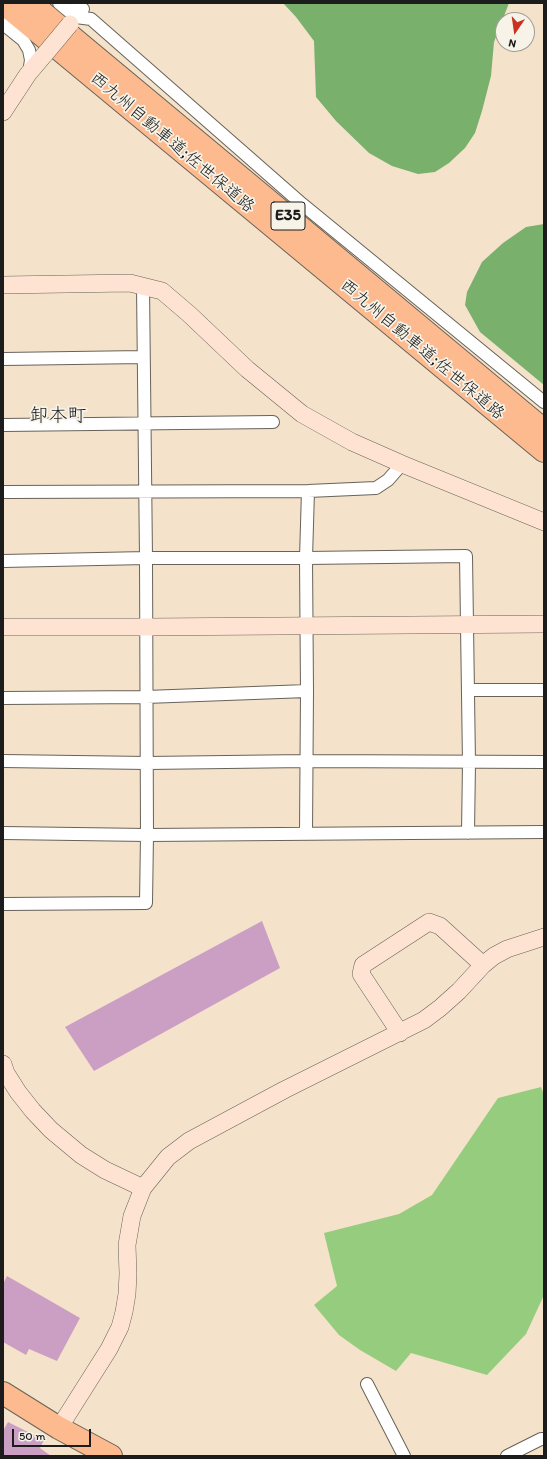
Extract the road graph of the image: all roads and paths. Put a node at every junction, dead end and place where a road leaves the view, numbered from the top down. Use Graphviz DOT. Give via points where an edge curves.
graph roads {
  1 [pos="4,3"];
  2 [pos="31,3"];
  3 [pos="59,3"];
  4 [pos="3,7"];
  5 [pos="76,13"];
  6 [pos="3,24"];
  7 [pos="44,44"];
  8 [pos="28,74"];
  9 [pos="3,112"];
  10 [pos="3,286"];
  11 [pos="143,286"];
  12 [pos="143,357"];
  13 [pos="3,359"];
  14 [pos="544,402"];
  15 [pos="273,422"];
  16 [pos="144,423"];
  17 [pos="3,425"];
  18 [pos="544,430"];
  19 [pos="544,452"];
  20 [pos="402,464"];
  21 [pos="144,490"];
  22 [pos="308,491"];
  23 [pos="3,492"];
  24 [pos="544,522"];
  25 [pos="146,558"];
  26 [pos="306,558"];
  27 [pos="3,561"];
  28 [pos="467,624"];
  29 [pos="544,624"];
  30 [pos="306,625"];
  31 [pos="3,627"];
  32 [pos="146,627"];
  33 [pos="468,690"];
  34 [pos="544,690"];
  35 [pos="307,691"];
  36 [pos="146,697"];
  37 [pos="3,698"];
  38 [pos="3,761"];
  39 [pos="306,761"];
  40 [pos="544,762"];
  41 [pos="146,763"];
  42 [pos="469,763"];
  43 [pos="3,832"];
  44 [pos="544,832"];
  45 [pos="306,833"];
  46 [pos="468,833"];
  47 [pos="148,835"];
  48 [pos="3,904"];
  49 [pos="544,937"];
  50 [pos="483,965"];
  51 [pos="400,1033"];
  52 [pos="3,1064"];
  53 [pos="143,1188"];
  54 [pos="367,1384"];
  55 [pos="3,1393"];
  56 [pos="59,1428"];
  57 [pos="544,1439"];
  58 [pos="111,1456"];
  59 [pos="404,1456"];
  60 [pos="507,1456"];
  1 -- 7 [label="highway, 西九州自動車道;佐世保道路 / E35"];
  2 -- 18 [label="highway, 西九州自動車道;佐世保道路 / E35"];
  3 -- 5 [label="street"];
  4 -- 7 [label="highway"];
  5 -- 7 [label="street, bridge"];
  5 -- 14 [label="street" via="91,19 302,204"];
  6 -- 8 [label="street" via="23,40 30,50"];
  7 -- 8 [label="street"];
  7 -- 19 [label="highway, 西九州自動車道;佐世保道路 / E35"];
  8 -- 9 [label="street"];
  10 -- 11 [label="street" via="130,283"];
  11 -- 12 [label="street"];
  11 -- 20 [label="street" via="162,291 246,369 302,414 352,442"];
  12 -- 13 [label="street"];
  12 -- 16 [label="street"];
  15 -- 16 [label="street"];
  16 -- 17 [label="street"];
  16 -- 21 [label="street"];
  20 -- 22 [label="street" via="388,480 376,488"];
  20 -- 24 [label="street"];
  21 -- 22 [label="street"];
  21 -- 23 [label="street"];
  21 -- 25 [label="street"];
  22 -- 26 [label="street"];
  25 -- 26 [label="street"];
  25 -- 27 [label="street"];
  25 -- 32 [label="street"];
  26 -- 28 [label="street" via="466,556"];
  26 -- 30 [label="street"];
  28 -- 29 [label="street"];
  28 -- 30 [label="street"];
  28 -- 33 [label="street"];
  30 -- 32 [label="street"];
  30 -- 35 [label="street"];
  31 -- 32 [label="street"];
  32 -- 36 [label="street"];
  33 -- 34 [label="street"];
  33 -- 42 [label="street"];
  35 -- 36 [label="street"];
  35 -- 39 [label="street"];
  36 -- 37 [label="street"];
  36 -- 41 [label="street"];
  38 -- 41 [label="street"];
  39 -- 41 [label="street"];
  39 -- 42 [label="street"];
  39 -- 45 [label="street"];
  40 -- 42 [label="street"];
  41 -- 47 [label="street"];
  42 -- 46 [label="street"];
  43 -- 47 [label="street"];
  44 -- 46 [label="street"];
  45 -- 46 [label="street"];
  45 -- 47 [label="street"];
  47 -- 48 [label="street" via="146,903"];
  49 -- 50 [label="street" via="507,950"];
  50 -- 51 [label="street" via="440,1008"];
  50 -- 51 [label="street" via="440,926 429,922 363,965 361,974"];
  51 -- 53 [label="street" via="284,1090 189,1141 168,1157"];
  52 -- 53 [label="street" via="18,1092 51,1130 81,1155"];
  53 -- 56 [label="street" via="128,1233 127,1294 120,1327"];
  54 -- 59 [label="street"];
  55 -- 56 [label="highway"];
  56 -- 58 [label="highway"];
  57 -- 60 [label="street"];
}
